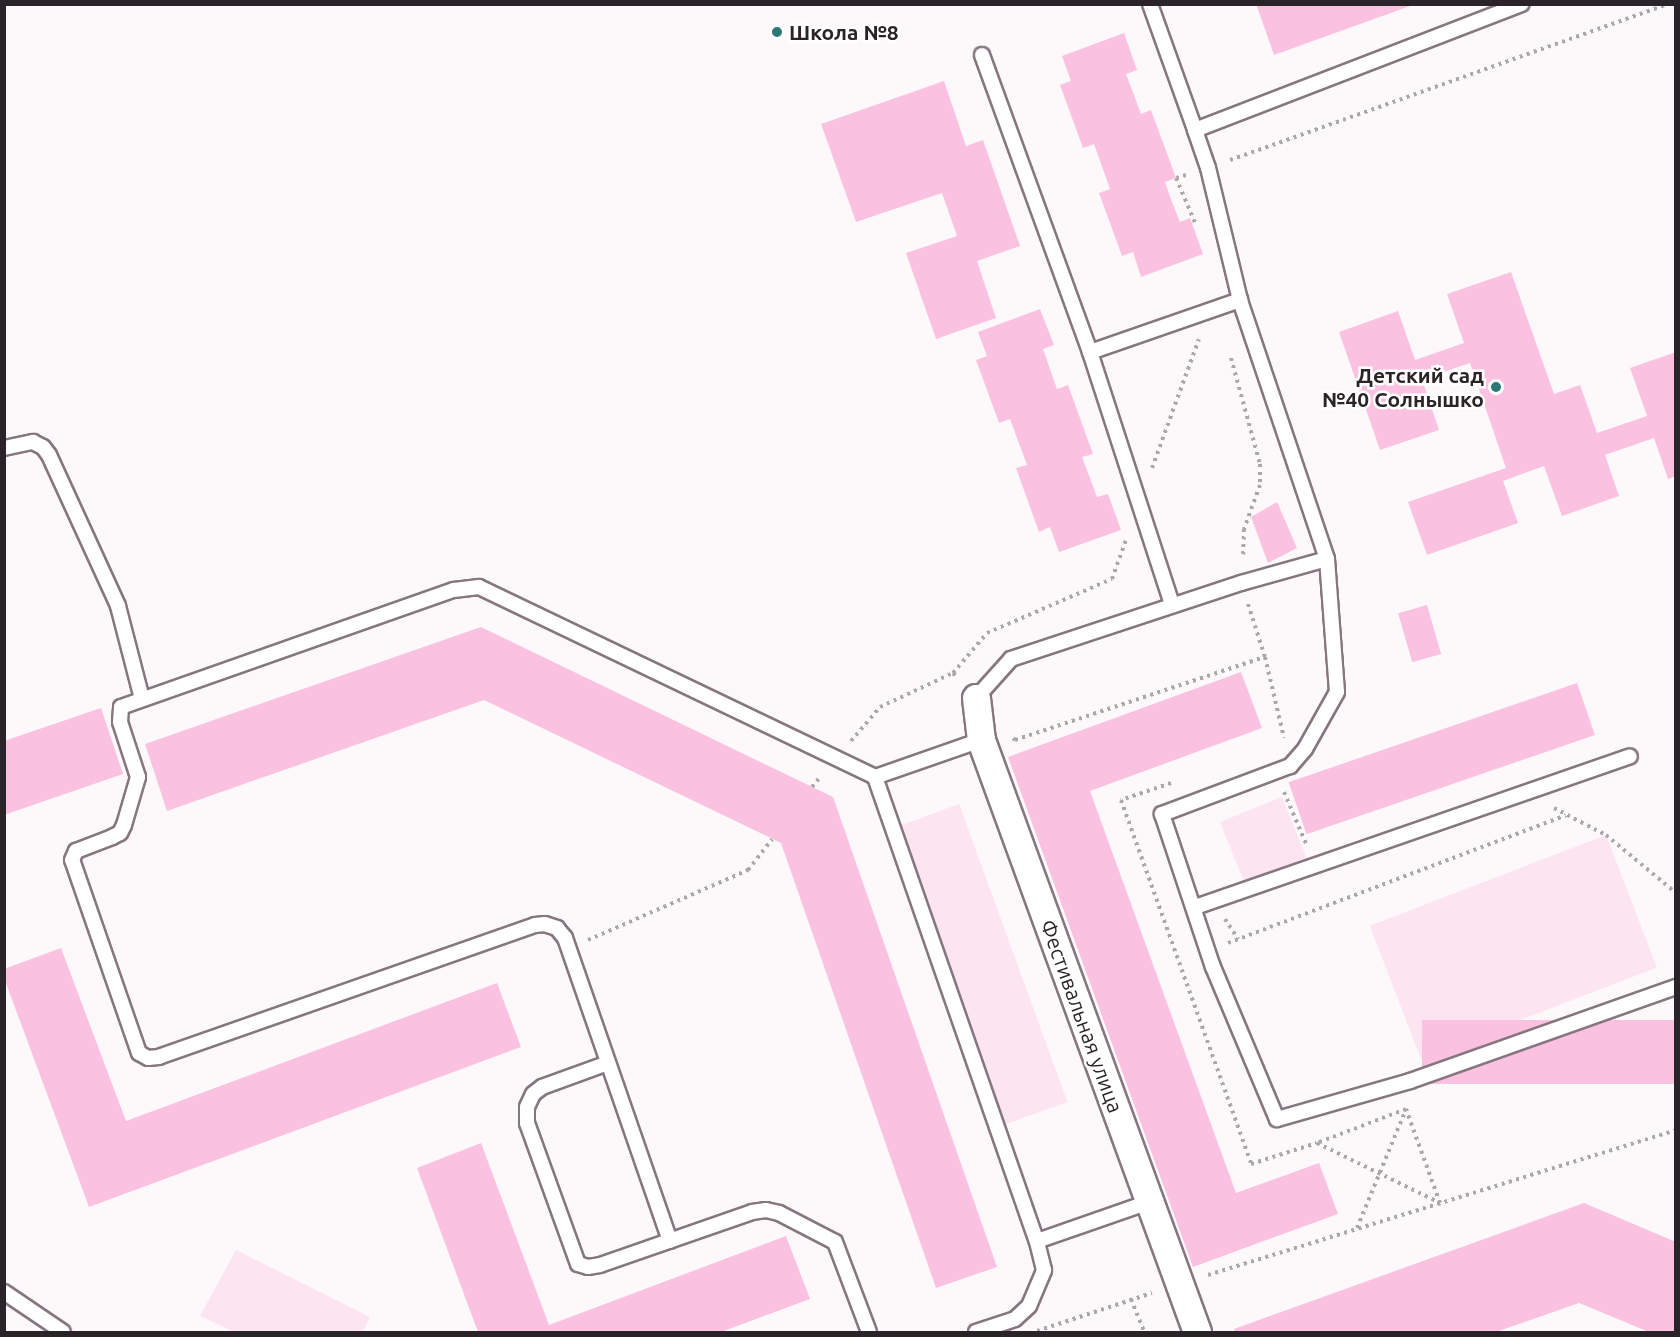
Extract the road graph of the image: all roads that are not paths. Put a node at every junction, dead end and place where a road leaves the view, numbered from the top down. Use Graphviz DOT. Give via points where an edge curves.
graph roads {
  1 [pos="1150,4"];
  2 [pos="1522,4"];
  3 [pos="982,55"];
  4 [pos="1195,130"];
  5 [pos="1240,300"];
  6 [pos="1090,352"];
  7 [pos="4,448"];
  8 [pos="1327,559"];
  9 [pos="1172,605"];
  10 [pos="976,698"];
  11 [pos="142,699"];
  12 [pos="981,740"];
  13 [pos="1630,756"];
  14 [pos="875,777"];
  15 [pos="1195,908"];
  16 [pos="1676,987"];
  17 [pos="608,1063"];
  18 [pos="1149,1202"];
  19 [pos="670,1241"];
  20 [pos="1037,1241"];
  21 [pos="4,1292"];
  22 [pos="63,1332"];
  23 [pos="869,1332"];
  24 [pos="976,1332"];
  25 [pos="1197,1332"];
  1 -- 4 [label="lane"];
  2 -- 4 [label="lane"];
  3 -- 6 [label="lane"];
  4 -- 5 [label="lane"];
  5 -- 6 [label="lane"];
  5 -- 8 [label="lane"];
  6 -- 9 [label="lane"];
  7 -- 11 [label="lane" via="33,442 49,455 118,606"];
  8 -- 9 [label="lane"];
  8 -- 15 [label="lane" via="1337,692 1305,749 1290,766 1162,814"];
  9 -- 10 [label="lane" via="1011,659"];
  10 -- 12 [label="street, Фестивальная улица"];
  11 -- 14 [label="lane" via="454,590 479,587"];
  11 -- 17 [label="lane" via="121,707 119,714 138,777 124,825 120,833 76,851 72,860 139,1053 148,1058 159,1057 545,924 557,928 568,948"];
  12 -- 14 [label="lane"];
  12 -- 18 [label="street, Фестивальная улица"];
  13 -- 15 [label="lane"];
  14 -- 20 [label="lane"];
  15 -- 16 [label="lane" via="1208,950 1277,1119 1410,1081"];
  17 -- 19 [label="lane"];
  17 -- 19 [label="lane" via="542,1086 527,1107 527,1123 578,1264 600,1266"];
  18 -- 20 [label="lane"];
  18 -- 25 [label="street, Фестивальная улица"];
  19 -- 23 [label="lane" via="752,1212 779,1213 835,1242"];
  20 -- 24 [label="lane" via="1044,1270 1029,1306 1015,1319"];
  21 -- 22 [label="lane"];
}
